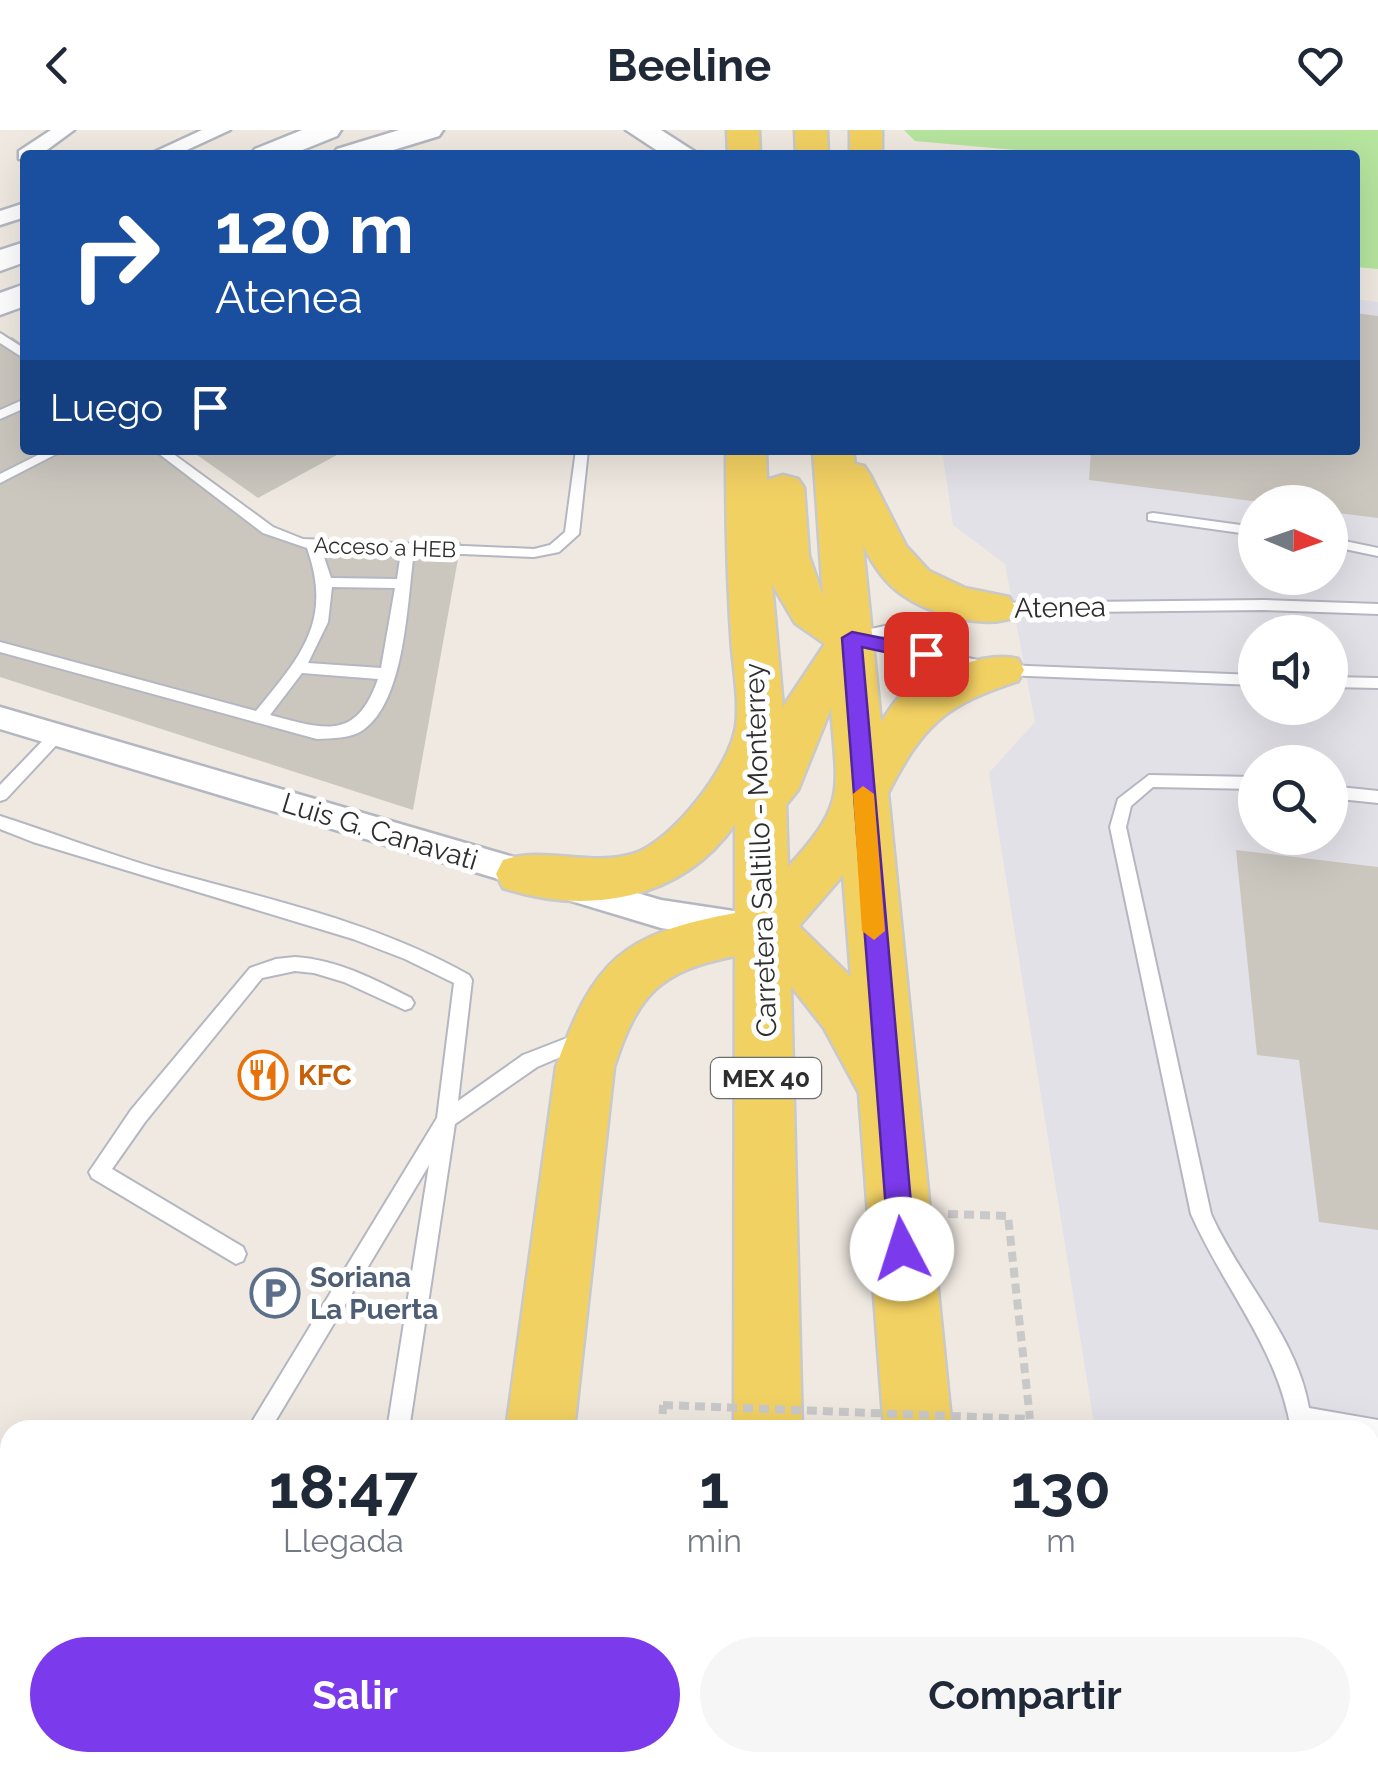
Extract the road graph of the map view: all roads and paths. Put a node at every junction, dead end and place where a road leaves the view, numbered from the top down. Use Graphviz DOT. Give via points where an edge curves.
graph roads {
  1 [pos="64,130"];
  2 [pos="220,130"];
  3 [pos="327,130"];
  4 [pos="429,130"];
  5 [pos="640,130"];
  6 [pos="33,150"];
  7 [pos="170,150"];
  8 [pos="277,150"];
  9 [pos="363,150"];
  10 [pos="677,150"];
  11 [pos="48,455"];
  12 [pos="167,455"];
  13 [pos="581,455"];
  14 [pos="746,455"];
  15 [pos="781,455"];
  16 [pos="834,455"];
  17 [pos="836,455"];
  18 [pos="0,479"];
  19 [pos="1153,517"];
  20 [pos="1238,529"];
  21 [pos="313,546"];
  22 [pos="1348,546"];
  23 [pos="408,549"];
  24 [pos="1378,552"];
  25 [pos="325,582"];
  26 [pos="401,584"];
  27 [pos="994,608"];
  28 [pos="1378,609"];
  29 [pos="852,638"];
  30 [pos="0,647"];
  31 [pos="298,668"];
  32 [pos="1001,670"];
  33 [pos="387,674"];
  34 [pos="1238,679"];
  35 [pos="1348,682"];
  36 [pos="1378,683"];
  37 [pos="0,718"];
  38 [pos="259,718"];
  39 [pos="760,726"];
  40 [pos="58,734"];
  41 [pos="1238,782"];
  42 [pos="863,792"];
  43 [pos="1348,794"];
  44 [pos="0,796"];
  45 [pos="1378,798"];
  46 [pos="761,820"];
  47 [pos="0,822"];
  48 [pos="522,874"];
  49 [pos="763,929"];
  50 [pos="406,1003"];
  51 [pos="597,1034"];
  52 [pos="890,1110"];
  53 [pos="446,1120"];
  54 [pos="1008,1216"];
  55 [pos="236,1254"];
  56 [pos="264,1420"];
  57 [pos="400,1420"];
  58 [pos="541,1420"];
  59 [pos="662,1420"];
  60 [pos="768,1420"];
  61 [pos="917,1420"];
  62 [pos="1301,1420"];
  1 -- 6 [label="street"];
  2 -- 7 [label="street"];
  3 -- 8 [label="main road"];
  4 -- 9 [label="main road"];
  5 -- 10 [label="main road"];
  11 -- 18 [label="lane"];
  12 -- 21 [label="lane, Acceso a HEB" via="268,530"];
  13 -- 23 [label="lane, Acceso a HEB" via="572,534 554,549"];
  14 -- 39 [label="main road, Carretera Saltillo - Monterrey / MEX 40"];
  15 -- 29 [label="main road" via="790,578 824,625"];
  16 -- 29 [label="main road"];
  17 -- 27 [label="main road" via="882,546 907,578 938,596"];
  19 -- 20 [label="lane"];
  21 -- 23 [label="lane, Acceso a HEB"];
  21 -- 25 [label="lane"];
  22 -- 24 [label="lane"];
  23 -- 26 [label="lane"];
  25 -- 26 [label="lane"];
  25 -- 31 [label="lane" via="322,613"];
  26 -- 33 [label="lane"];
  27 -- 28 [label="lane, Atenea"];
  27 -- 29 [label="lane, Atenea"];
  29 -- 32 [label="lane"];
  29 -- 42 [label="main road"];
  29 -- 46 [label="main road" via="800,720"];
  30 -- 38 [label="lane"];
  31 -- 33 [label="lane"];
  31 -- 38 [label="lane"];
  32 -- 34 [label="lane"];
  32 -- 42 [label="main road" via="960,683 917,708"];
  33 -- 38 [label="lane" via="368,717 340,732"];
  35 -- 36 [label="lane"];
  37 -- 40 [label="street, Luis G. Canavati"];
  39 -- 46 [label="main road, Carretera Saltillo - Monterrey / MEX 40"];
  39 -- 48 [label="main road" via="714,821 683,850 617,878"];
  40 -- 44 [label="lane"];
  40 -- 48 [label="street, Luis G. Canavati"];
  41 -- 62 [label="lane" via="1149,781 1124,803 1118,827 1201,1214 1213,1248 1277,1346"];
  42 -- 49 [label="main road" via="839,848"];
  42 -- 52 [label="main road"];
  43 -- 45 [label="lane"];
  46 -- 49 [label="main road, Carretera Saltillo - Monterrey / MEX 40"];
  47 -- 53 [label="lane" via="50,843 423,955 463,980"];
  48 -- 49 [label="street, Luis G. Canavati" via="661,914"];
  49 -- 51 [label="main road" via="707,937 659,956 627,980"];
  49 -- 52 [label="main road" via="830,988"];
  49 -- 60 [label="main road, Carretera Saltillo - Monterrey / MEX 40"];
  50 -- 55 [label="lane" via="298,961 256,973 99,1172"];
  51 -- 53 [label="lane" via="530,1061"];
  51 -- 58 [label="main road" via="585,1066"];
  52 -- 61 [label="main road"];
  53 -- 56 [label="lane"];
  53 -- 57 [label="lane"];
  54 -- 59 [label="path, bridge" via="1030,1419 663,1405"];
}
